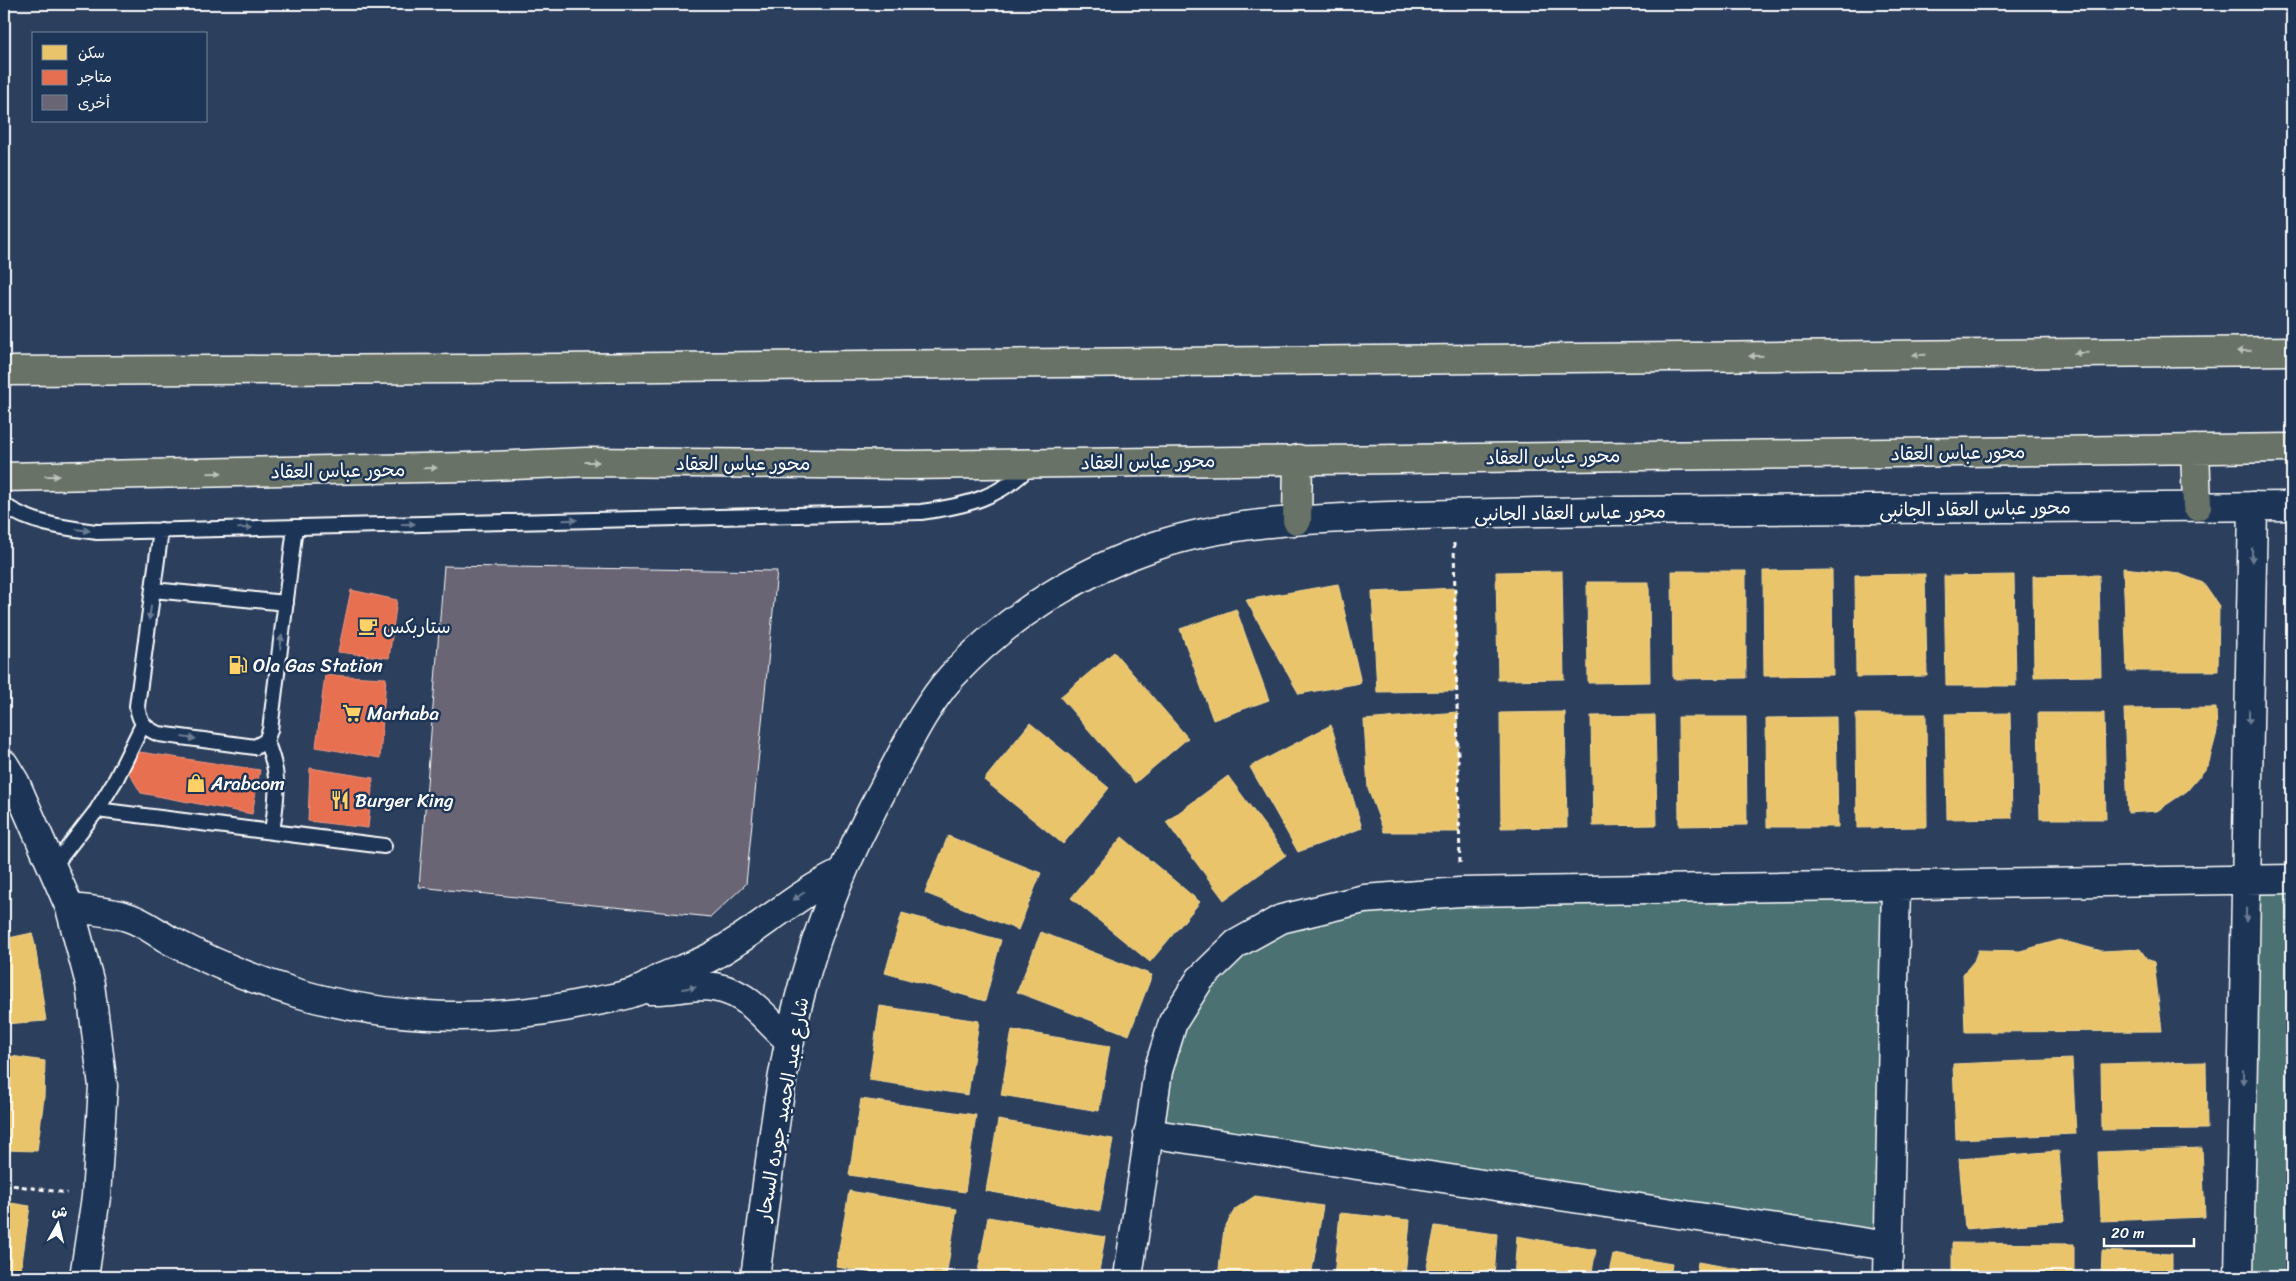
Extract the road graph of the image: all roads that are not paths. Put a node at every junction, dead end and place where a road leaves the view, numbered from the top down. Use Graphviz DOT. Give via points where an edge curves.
graph roads {
  1 [pos="2292,351"];
  2 [pos="4,371"];
  3 [pos="2292,448"];
  4 [pos="2195,449"];
  5 [pos="1298,459"];
  6 [pos="1033,463"];
  7 [pos="4,477"];
  8 [pos="4,506"];
  9 [pos="2196,506"];
  10 [pos="2253,506"];
  11 [pos="2292,506"];
  12 [pos="1297,520"];
  13 [pos="295,527"];
  14 [pos="161,530"];
  15 [pos="153,590"];
  16 [pos="286,603"];
  17 [pos="143,724"];
  18 [pos="917,726"];
  19 [pos="266,741"];
  20 [pos="4,764"];
  21 [pos="97,810"];
  22 [pos="272,832"];
  23 [pos="384,846"];
  24 [pos="52,867"];
  25 [pos="842,873"];
  26 [pos="2247,879"];
  27 [pos="2292,879"];
  28 [pos="1896,885"];
  29 [pos="70,908"];
  30 [pos="641,990"];
  31 [pos="790,1041"];
  32 [pos="1148,1132"];
  33 [pos="1888,1246"];
  34 [pos="84,1277"];
  35 [pos="755,1277"];
  36 [pos="1128,1277"];
  37 [pos="1888,1277"];
  38 [pos="2239,1277"];
  1 -- 2 [label="main road, one-way"];
  3 -- 4 [label="main road, محور عباس العقاد"];
  4 -- 5 [label="main road, محور عباس العقاد"];
  4 -- 9 [label="main road"];
  5 -- 6 [label="main road, محور عباس العقاد"];
  5 -- 12 [label="main road"];
  7 -- 6 [label="main road, محور عباس العقاد, one-way" via="586,462"];
  13 -- 6 [label="lane, one-way" via="920,512 966,504 997,493"];
  8 -- 14 [label="lane, one-way" via="38,521 66,528 98,532"];
  9 -- 10 [label="street, محور عباس العقاد الجانبى"];
  9 -- 12 [label="street, محور عباس العقاد الجانبى" via="1454,513"];
  10 -- 11 [label="street, محور عباس العقاد الجانبى"];
  10 -- 26 [label="street, one-way"];
  12 -- 18 [label="street, محور عباس العقاد الجانبى" via="1206,532 1158,545 1111,563 1066,586 985,644 949,680"];
  14 -- 13 [label="lane, one-way"];
  13 -- 16 [label="lane"];
  14 -- 15 [label="lane"];
  15 -- 16 [label="lane"];
  15 -- 17 [label="lane, one-way" via="138,706"];
  19 -- 16 [label="lane, one-way"];
  17 -- 19 [label="lane, one-way" via="159,734 255,747"];
  17 -- 21 [label="lane"];
  18 -- 25 [label="street, شارع عبد الحميد جوده السحار" via="869,814"];
  19 -- 22 [label="lane" via="277,777"];
  20 -- 24 [label="street"];
  21 -- 22 [label="lane"];
  21 -- 24 [label="lane"];
  22 -- 23 [label="lane"];
  24 -- 29 [label="street"];
  25 -- 30 [label="street, one-way" via="819,883 744,938"];
  25 -- 31 [label="street, شارع عبد الحميد جوده السحار" via="811,956"];
  26 -- 27 [label="street"];
  26 -- 28 [label="street"];
  26 -- 38 [label="street, one-way"];
  28 -- 32 [label="street" via="1460,892 1364,898 1281,919 1236,944 1200,979 1173,1022 1158,1071"];
  28 -- 33 [label="street"];
  29 -- 30 [label="street" via="130,917 171,941 240,973 298,993 420,1015 482,1016 543,1012"];
  29 -- 34 [label="street" via="90,984 103,1086 96,1197"];
  30 -- 31 [label="street, one-way" via="721,988 753,1004"];
  31 -- 35 [label="street, شارع عبد الحميد جوده السحار"];
  32 -- 33 [label="street"];
  32 -- 36 [label="street"];
  33 -- 37 [label="street"];
}
